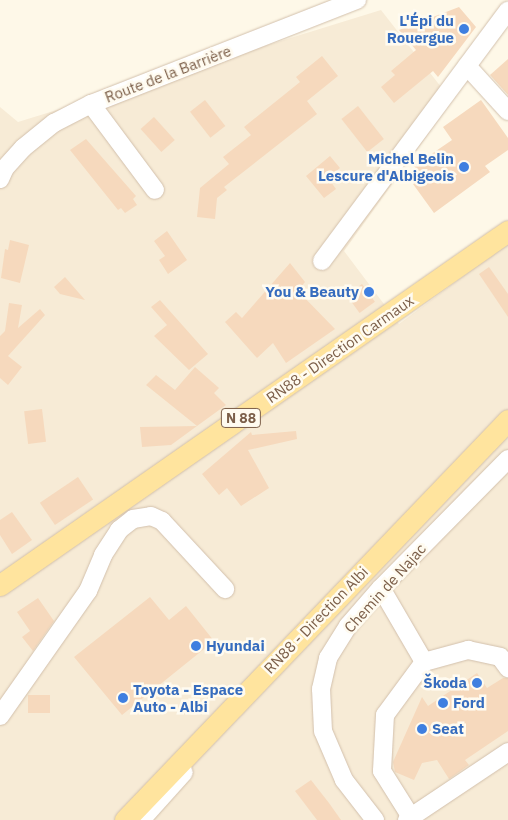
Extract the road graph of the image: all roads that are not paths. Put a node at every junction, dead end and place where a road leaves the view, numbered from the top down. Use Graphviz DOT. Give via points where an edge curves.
graph roads {
  1 [pos="357,0"];
  2 [pos="508,11"];
  3 [pos="467,66"];
  4 [pos="91,104"];
  5 [pos="508,111"];
  6 [pos="0,179"];
  7 [pos="155,190"];
  8 [pos="508,231"];
  9 [pos="322,261"];
  10 [pos="508,420"];
  11 [pos="508,459"];
  12 [pos="0,585"];
  13 [pos="381,588"];
  14 [pos="225,589"];
  15 [pos="293,645"];
  16 [pos="424,662"];
  17 [pos="508,668"];
  18 [pos="0,716"];
  19 [pos="508,752"];
  20 [pos="409,818"];
  21 [pos="124,820"];
  22 [pos="141,820"];
  23 [pos="375,820"];
  1 -- 4 [label="street, Route de la Barrière"];
  2 -- 3 [label="street"];
  3 -- 5 [label="street"];
  3 -- 9 [label="street"];
  4 -- 6 [label="street, Route de la Barrière" via="54,123 23,148 5,168"];
  4 -- 7 [label="street"];
  8 -- 12 [label="main road, RN88 - Direction Carmaux / N 88"];
  10 -- 15 [label="main road, RN88 - Direction Albi"];
  11 -- 13 [label="street, Chemin de Najac"];
  13 -- 16 [label="street"];
  13 -- 23 [label="street, Chemin de Najac" via="348,626 328,658 321,689 323,732 344,780"];
  14 -- 18 [label="street" via="162,521 151,516 133,519 120,530 103,555 88,591"];
  15 -- 21 [label="main road, RN88 - Direction Albi"];
  15 -- 22 [label="street"];
  16 -- 17 [label="street" via="468,650 500,657"];
  16 -- 20 [label="street" via="385,715 382,771"];
  19 -- 20 [label="street"];
}
